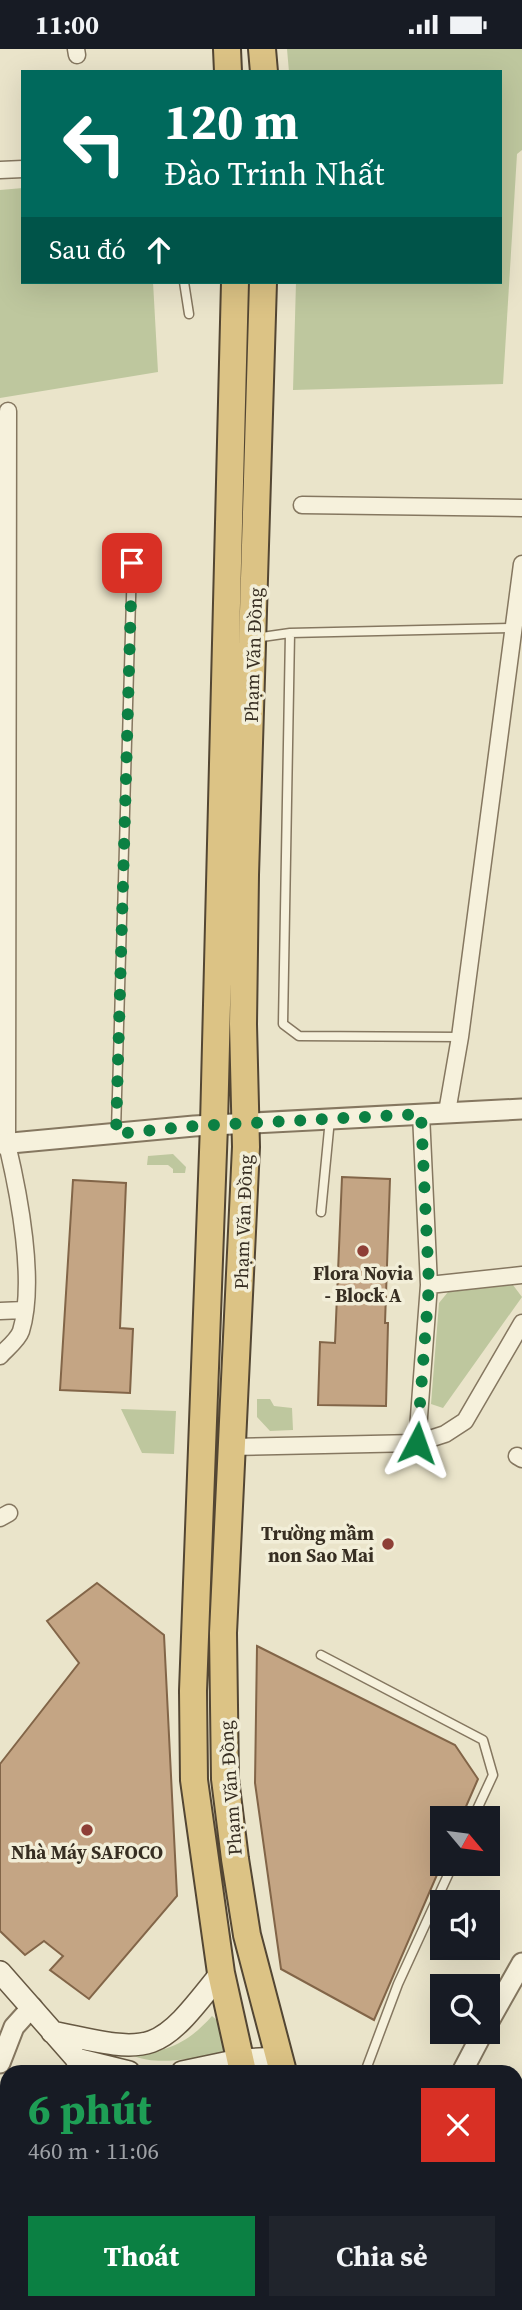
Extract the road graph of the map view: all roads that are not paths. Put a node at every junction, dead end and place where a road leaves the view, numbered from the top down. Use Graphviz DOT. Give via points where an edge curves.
graph roads {
  1 [pos="227,49"];
  2 [pos="262,49"];
  3 [pos="228,70"];
  4 [pos="264,70"];
  5 [pos="21,169"];
  6 [pos="0,170"];
  7 [pos="184,284"];
  8 [pos="235,284"];
  9 [pos="263,284"];
  10 [pos="189,314"];
  11 [pos="9,411"];
  12 [pos="302,505"];
  13 [pos="522,508"];
  14 [pos="132,563"];
  15 [pos="522,564"];
  16 [pos="514,628"];
  17 [pos="290,633"];
  18 [pos="255,638"];
  19 [pos="460,1037"];
  20 [pos="522,1109"];
  21 [pos="447,1112"];
  22 [pos="421,1114"];
  23 [pos="330,1119"];
  24 [pos="214,1125"];
  25 [pos="246,1125"];
  26 [pos="116,1134"];
  27 [pos="3,1144"];
  28 [pos="321,1212"];
  29 [pos="522,1275"];
  30 [pos="429,1285"];
  31 [pos="24,1310"];
  32 [pos="0,1311"];
  33 [pos="522,1323"];
  34 [pos="0,1356"];
  35 [pos="417,1443"];
  36 [pos="230,1447"];
  37 [pos="321,1655"];
  38 [pos="479,1806"];
  39 [pos="448,1876"];
  40 [pos="0,1972"];
  41 [pos="221,1973"];
  42 [pos="519,1977"];
  43 [pos="500,2005"];
  44 [pos="32,2007"];
  45 [pos="52,2032"];
  46 [pos="477,2044"];
  47 [pos="0,2063"];
  48 [pos="81,2065"];
  49 [pos="241,2065"];
  50 [pos="281,2065"];
  51 [pos="368,2065"];
  52 [pos="466,2065"];
  1 -- 3 [label="highway"];
  2 -- 4 [label="highway"];
  5 -- 6 [label="street"];
  7 -- 10 [label="lane"];
  8 -- 24 [label="highway, Phạm Văn Đồng"];
  9 -- 18 [label="highway, Phạm Văn Đồng"];
  11 -- 27 [label="street"];
  12 -- 13 [label="street"];
  14 -- 26 [label="lane"];
  15 -- 16 [label="street"];
  16 -- 17 [label="lane"];
  16 -- 19 [label="street"];
  17 -- 18 [label="lane"];
  17 -- 19 [label="lane" via="283,1024 299,1036"];
  18 -- 25 [label="highway, Phạm Văn Đồng" via="245,888"];
  19 -- 21 [label="street"];
  20 -- 21 [label="street"];
  21 -- 22 [label="street"];
  22 -- 23 [label="street"];
  22 -- 30 [label="street"];
  23 -- 25 [label="street"];
  23 -- 28 [label="lane"];
  24 -- 25 [label="street"];
  24 -- 26 [label="street"];
  24 -- 41 [label="highway, Phạm Văn Đồng" via="193,1691 194,1780"];
  25 -- 36 [label="highway, Phạm Văn Đồng"];
  26 -- 27 [label="street"];
  27 -- 31 [label="street" via="16,1185 26,1272"];
  29 -- 30 [label="street"];
  30 -- 35 [label="street"];
  31 -- 32 [label="street"];
  31 -- 34 [label="street" via="20,1334"];
  33 -- 35 [label="street" via="465,1422"];
  35 -- 36 [label="street"];
  36 -- 50 [label="highway, Phạm Văn Đồng" via="223,1633 225,1779 247,1935"];
  37 -- 38 [label="lane" via="483,1740 493,1775"];
  39 -- 51 [label="lane" via="398,1984"];
  40 -- 44 [label="main road"];
  41 -- 45 [label="main road" via="186,2018 158,2040 135,2047 117,2046"];
  41 -- 49 [label="highway, Phạm Văn Đồng"];
  42 -- 43 [label="street"];
  44 -- 45 [label="main road"];
  44 -- 47 [label="street" via="14,2027"];
  45 -- 48 [label="main road"];
  46 -- 52 [label="street"];
}
